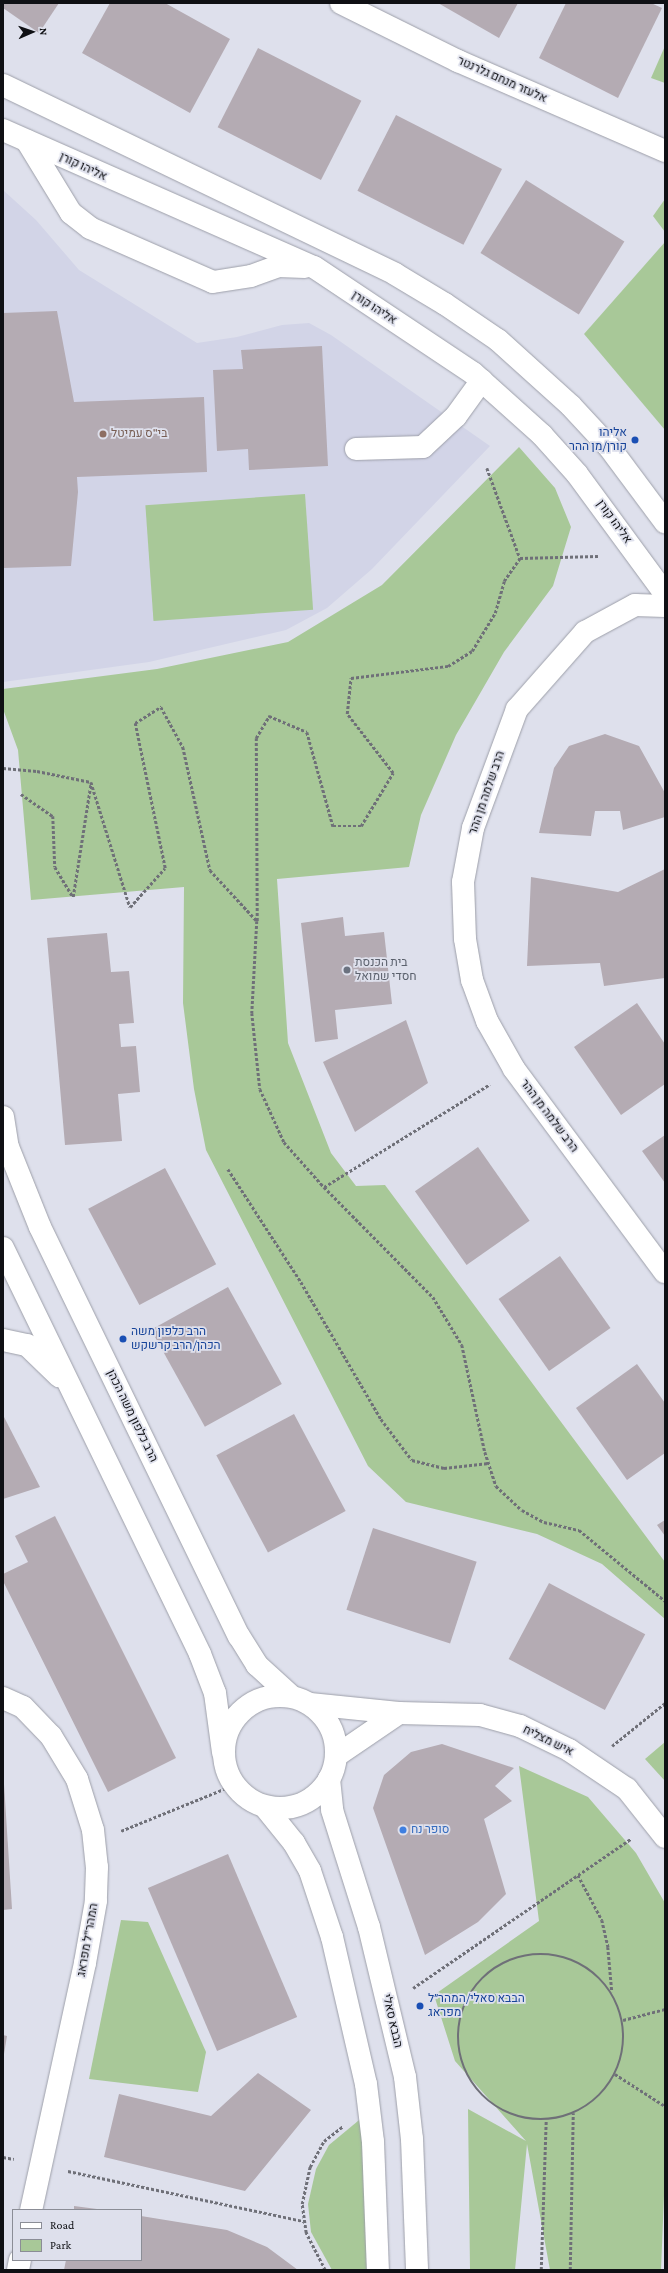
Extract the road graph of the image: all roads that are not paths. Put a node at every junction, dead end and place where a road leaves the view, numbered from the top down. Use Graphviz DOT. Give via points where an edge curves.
graph roads {
  1 [pos="341,3"];
  2 [pos="3,85"];
  3 [pos="3,130"];
  4 [pos="27,141"];
  5 [pos="665,151"];
  6 [pos="314,267"];
  7 [pos="482,380"];
  8 [pos="356,449"];
  9 [pos="665,522"];
  10 [pos="665,594"];
  11 [pos="665,606"];
  12 [pos="3,1117"];
  13 [pos="3,1248"];
  14 [pos="665,1272"];
  15 [pos="3,1340"];
  16 [pos="70,1386"];
  17 [pos="3,1698"];
  18 [pos="301,1701"];
  19 [pos="399,1713"];
  20 [pos="223,1752"];
  21 [pos="336,1756"];
  22 [pos="329,1779"];
  23 [pos="265,1807"];
  24 [pos="660,1830"];
  25 [pos="32,2209"];
  26 [pos="378,2270"];
  27 [pos="417,2270"];
  1 -- 5 [label="street, אלעזר מנחם גלרנטר" via="458,61"];
  2 -- 9 [label="street" via="388,271 445,304 498,340 571,406 608,447"];
  3 -- 4 [label="street, אליהו קורן"];
  4 -- 6 [label="street, אליהו קורן"];
  4 -- 6 [label="street" via="71,213 90,228 213,282 251,276 278,266"];
  6 -- 7 [label="street, אליהו קורן"];
  7 -- 8 [label="street" via="456,416 423,447"];
  7 -- 10 [label="street, אליהו קורן" via="542,434 577,474"];
  11 -- 14 [label="street, הרב שלמה מן ההר" via="635,606 586,632 517,709 473,828 463,882 465,939 470,973 488,1022 514,1069"];
  12 -- 18 [label="street, הרב כלפון משה הכהן" via="8,1147 40,1227 239,1636 257,1665"];
  13 -- 16 [label="street"];
  15 -- 16 [label="street" via="27,1345"];
  16 -- 20 [label="street" via="200,1654 215,1693"];
  17 -- 25 [label="street, המהר\"ל מפראג" via="23,1707 51,1736 77,1779 94,1842 97,1867 93,1917"];
  18 -- 19 [label="street, איש מצליח"];
  18 -- 20 [label="street" via="275,1696 259,1700 245,1708 234,1720 226,1735"];
  18 -- 21 [label="street" via="321,1714 330,1727"];
  19 -- 21 [label="street"];
  19 -- 24 [label="street, איש מצליח" via="480,1716 520,1726 569,1750 627,1789"];
  20 -- 23 [label="street" via="226,1769 234,1785 248,1799"];
  21 -- 22 [label="street"];
  22 -- 23 [label="street" via="318,1794 302,1804 284,1808"];
  22 -- 27 [label="street, הבבא סאלי" via="332,1810 369,1927 405,2077 412,2139"];
  23 -- 26 [label="street" via="294,1843 310,1871 332,1937 369,2105"];
}
